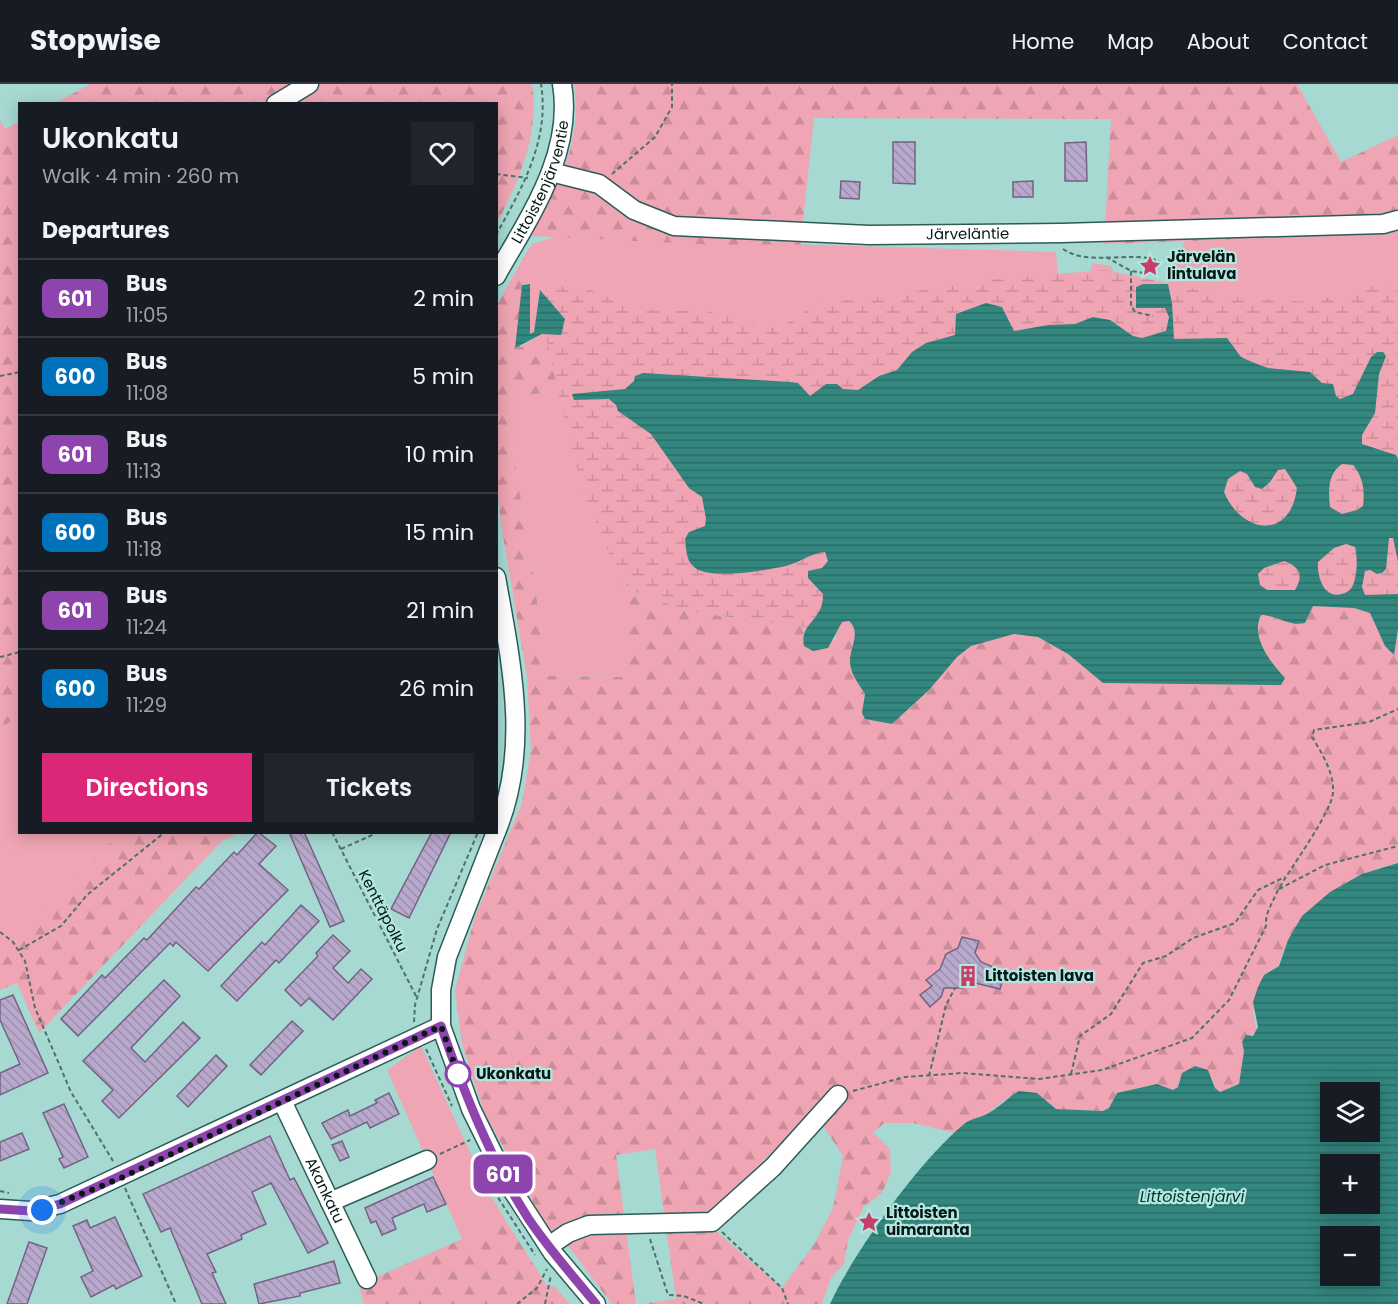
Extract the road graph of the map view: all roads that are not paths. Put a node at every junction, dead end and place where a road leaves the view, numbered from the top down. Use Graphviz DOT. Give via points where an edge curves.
graph roads {
  1 [pos="309,84"];
  2 [pos="562,84"];
  3 [pos="279,102"];
  4 [pos="551,172"];
  5 [pos="1398,220"];
  6 [pos="498,272"];
  7 [pos="498,592"];
  8 [pos="498,827"];
  9 [pos="495,834"];
  10 [pos="441,1026"];
  11 [pos="838,1095"];
  12 [pos="282,1101"];
  13 [pos="427,1160"];
  14 [pos="330,1202"];
  15 [pos="0,1209"];
  16 [pos="549,1246"];
  17 [pos="367,1279"];
  18 [pos="596,1304"];
  1 -- 3 [label="street"];
  2 -- 4 [label="street, Littoistenjärventie" via="563,131"];
  4 -- 5 [label="street, Järveläntie" via="599,184 634,210 675,226 869,235 1383,224"];
  4 -- 6 [label="street, Littoistenjärventie"];
  7 -- 8 [label="street" via="512,673 516,734 510,794"];
  9 -- 10 [label="street" via="447,957 441,990"];
  10 -- 12 [label="street"];
  10 -- 16 [label="street" via="471,1109 507,1182"];
  11 -- 16 [label="street" via="772,1167 712,1222 589,1225"];
  12 -- 14 [label="street, Akankatu"];
  12 -- 15 [label="street" via="121,1178 42,1210"];
  13 -- 14 [label="street"];
  14 -- 17 [label="street, Akankatu"];
  16 -- 18 [label="street"];
}
